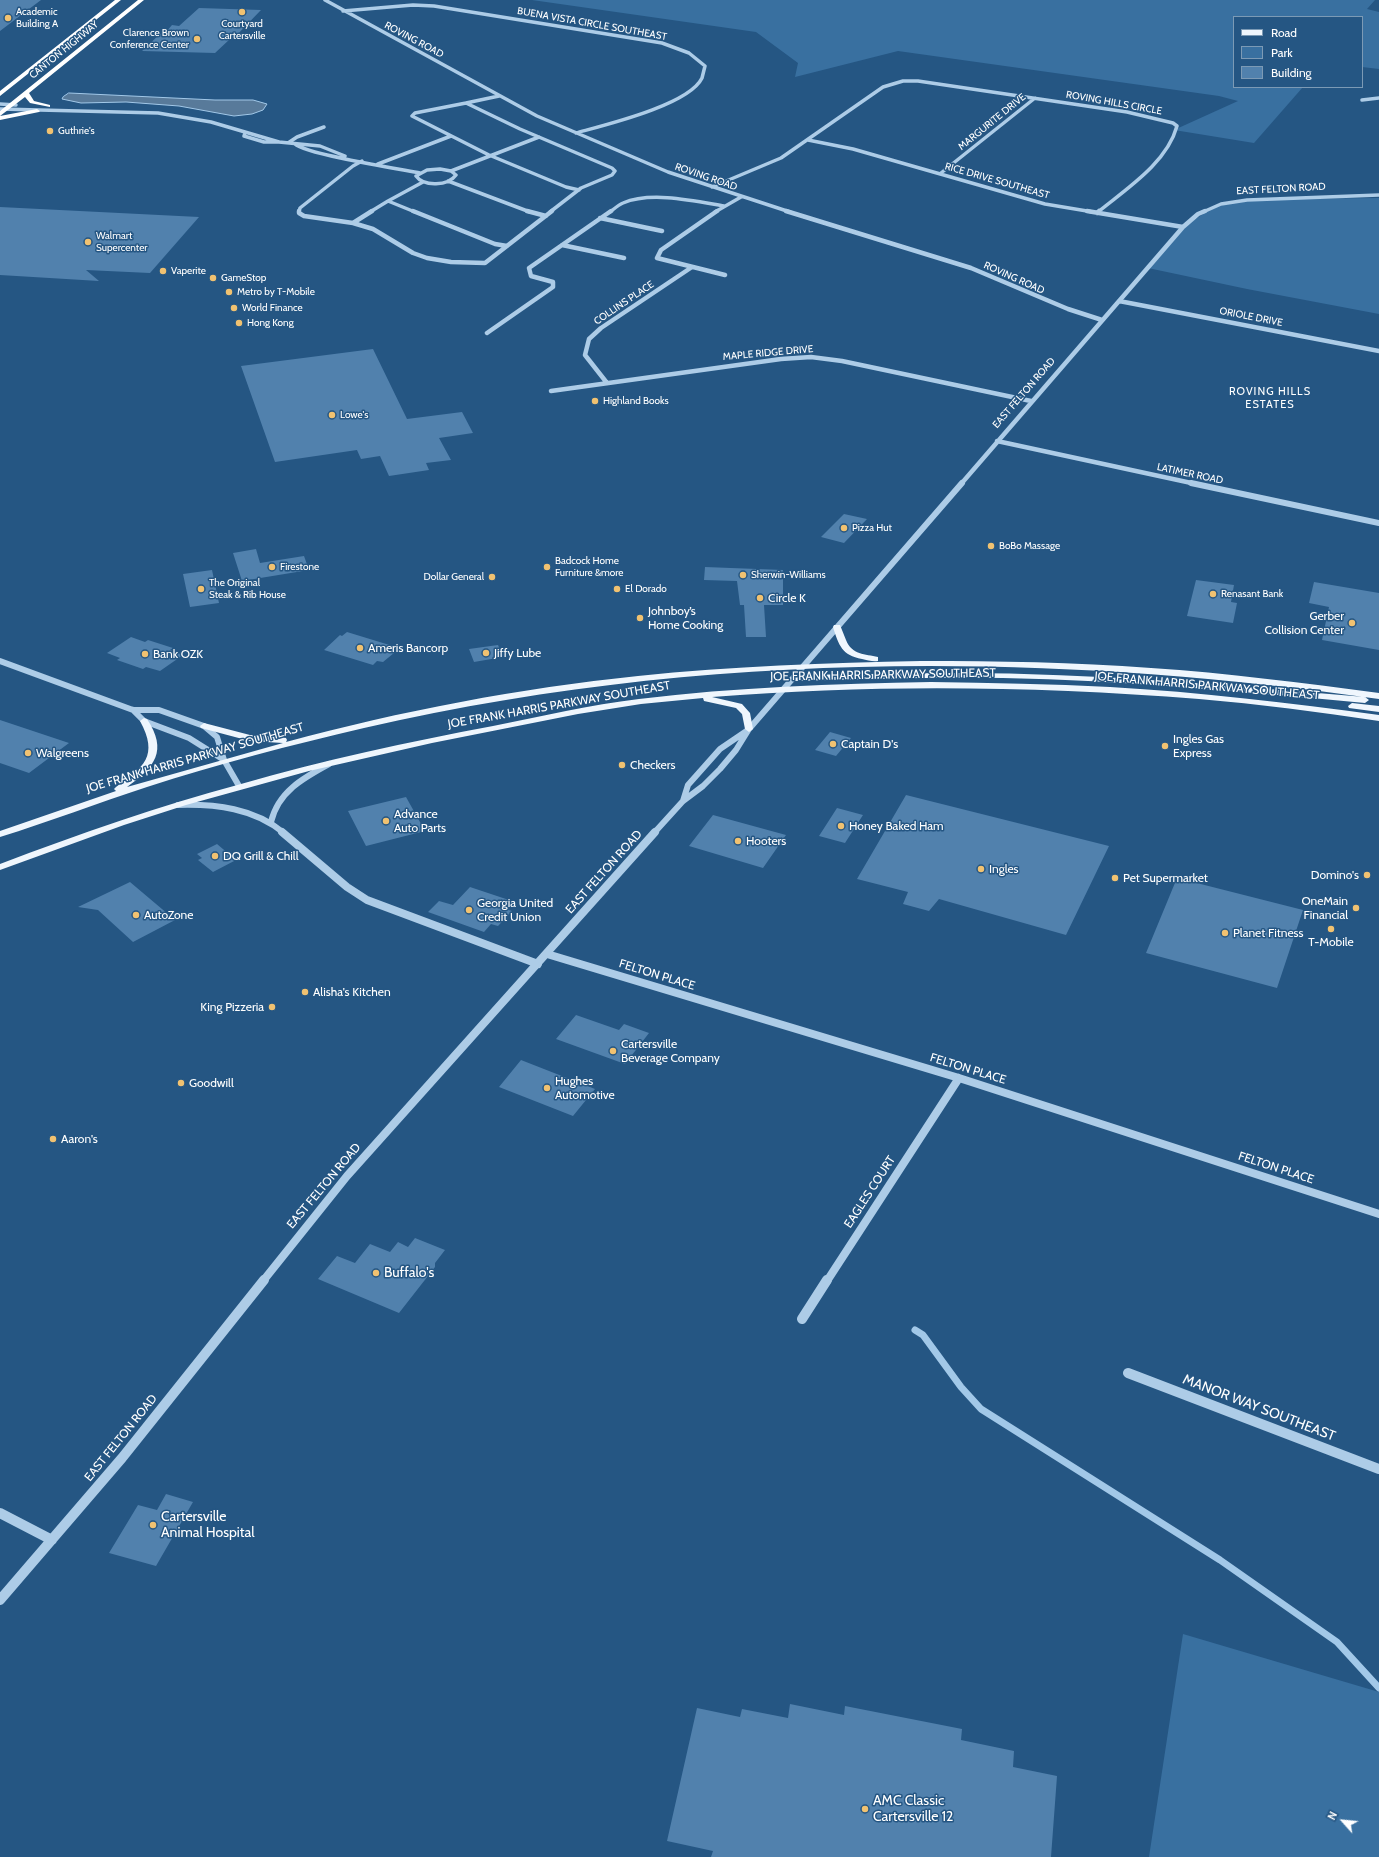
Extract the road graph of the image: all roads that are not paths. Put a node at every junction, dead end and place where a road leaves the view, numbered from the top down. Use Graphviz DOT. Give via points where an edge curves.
graph roads {
  1 [pos="118,0"];
  2 [pos="133,0"];
  3 [pos="141,0"];
  4 [pos="324,0"];
  5 [pos="343,11"];
  6 [pos="122,15"];
  7 [pos="89,23"];
  8 [pos="67,50"];
  9 [pos="0,93"];
  10 [pos="26,93"];
  11 [pos="499,96"];
  12 [pos="9,97"];
  13 [pos="1034,98"];
  14 [pos="1379,98"];
  15 [pos="1362,100"];
  16 [pos="466,103"];
  17 [pos="0,104"];
  18 [pos="12,105"];
  19 [pos="48,106"];
  20 [pos="3,109"];
  21 [pos="37,111"];
  22 [pos="131,112"];
  23 [pos="0,114"];
  24 [pos="0,118"];
  25 [pos="324,127"];
  26 [pos="576,133"];
  27 [pos="451,136"];
  28 [pos="539,137"];
  29 [pos="808,140"];
  30 [pos="288,143"];
  31 [pos="296,144"];
  32 [pos="489,155"];
  33 [pos="356,160"];
  34 [pos="362,161"];
  35 [pos="378,164"];
  36 [pos="451,171"];
  37 [pos="420,173"];
  38 [pos="941,173"];
  39 [pos="448,181"];
  40 [pos="423,182"];
  41 [pos="712,187"];
  42 [pos="579,190"];
  43 [pos="1379,196"];
  44 [pos="741,197"];
  45 [pos="388,201"];
  46 [pos="724,206"];
  47 [pos="1097,213"];
  48 [pos="546,216"];
  49 [pos="600,218"];
  50 [pos="353,223"];
  51 [pos="1183,227"];
  52 [pos="662,231"];
  53 [pos="562,245"];
  54 [pos="508,246"];
  55 [pos="624,258"];
  56 [pos="692,268"];
  57 [pos="725,275"];
  58 [pos="1119,301"];
  59 [pos="1102,320"];
  60 [pos="487,333"];
  61 [pos="1379,350"];
  62 [pos="607,383"];
  63 [pos="551,390"];
  64 [pos="1031,401"];
  65 [pos="997,441"];
  66 [pos="1379,524"];
  67 [pos="837,627"];
  68 [pos="0,661"];
  69 [pos="902,663"];
  70 [pos="803,666"];
  71 [pos="794,678"];
  72 [pos="785,688"];
  73 [pos="1379,696"];
  74 [pos="687,697"];
  75 [pos="1379,702"];
  76 [pos="1293,706"];
  77 [pos="1379,709"];
  78 [pos="133,710"];
  79 [pos="1379,718"];
  80 [pos="144,721"];
  81 [pos="204,726"];
  82 [pos="749,729"];
  83 [pos="301,740"];
  84 [pos="224,760"];
  85 [pos="333,762"];
  86 [pos="239,786"];
  87 [pos="110,795"];
  88 [pos="683,802"];
  89 [pos="176,805"];
  90 [pos="271,822"];
  91 [pos="0,834"];
  92 [pos="0,867"];
  93 [pos="547,954"];
  94 [pos="538,964"];
  95 [pos="959,1078"];
  96 [pos="1379,1214"];
  97 [pos="802,1319"];
  98 [pos="1128,1373"];
  99 [pos="1379,1469"];
  100 [pos="0,1513"];
  101 [pos="52,1540"];
  102 [pos="0,1600"];
  1 -- 7 [label="highway"];
  2 -- 6 [label="highway"];
  3 -- 6 [label="highway, CANTON HIGHWAY"];
  4 -- 5 [label="street, ROVING ROAD"];
  5 -- 11 [label="street, ROVING ROAD"];
  5 -- 26 [label="street, BUENA VISTA CIRCLE SOUTHEAST" via="419,6 485,14 662,43 689,53 705,66 704,76 700,82 682,96 645,112"];
  6 -- 10 [label="highway, CANTON HIGHWAY"];
  7 -- 8 [label="highway" via="87,30"];
  7 -- 9 [label="highway"];
  10 -- 18 [label="highway, CANTON HIGHWAY"];
  10 -- 19 [label="highway" via="32,102"];
  11 -- 16 [label="street"];
  11 -- 26 [label="street, ROVING ROAD"];
  12 -- 17 [label="highway"];
  13 -- 29 [label="street, ROVING HILLS CIRCLE" via="912,80 888,84"];
  13 -- 38 [label="street, MARGURITE DRIVE"];
  13 -- 47 [label="street, ROVING HILLS CIRCLE" via="1152,117 1177,126 1177,134 1150,168"];
  14 -- 15 [label="street"];
  16 -- 27 [label="street" via="415,113 412,116"];
  16 -- 28 [label="street"];
  17 -- 18 [label="street"];
  18 -- 19 [label="street"];
  18 -- 20 [label="highway, CANTON HIGHWAY"];
  19 -- 22 [label="street"];
  20 -- 21 [label="street"];
  20 -- 23 [label="highway, CANTON HIGHWAY"];
  21 -- 22 [label="street"];
  21 -- 24 [label="highway"];
  22 -- 30 [label="street" via="196,119 245,133 244,136 256,140"];
  25 -- 30 [label="street"];
  26 -- 41 [label="street, ROVING ROAD" via="668,172"];
  27 -- 32 [label="street"];
  27 -- 35 [label="street"];
  28 -- 32 [label="street"];
  28 -- 42 [label="street" via="615,171 612,175"];
  29 -- 38 [label="street, RICE DRIVE SOUTHEAST" via="853,149"];
  29 -- 41 [label="street, ROVING HILLS CIRCLE" via="781,158"];
  30 -- 31 [label="street"];
  31 -- 33 [label="street" via="299,148"];
  31 -- 33 [label="street" via="304,142 337,150"];
  32 -- 36 [label="street"];
  32 -- 42 [label="street"];
  33 -- 34 [label="street"];
  34 -- 35 [label="street"];
  34 -- 50 [label="street" via="300,208 300,213 304,216"];
  35 -- 37 [label="street"];
  36 -- 37 [label="street" via="434,169"];
  36 -- 39 [label="street" via="456,175"];
  37 -- 40 [label="street" via="416,176"];
  38 -- 47 [label="street, RICE DRIVE SOUTHEAST" via="1045,204"];
  39 -- 40 [label="street"];
  39 -- 48 [label="street"];
  40 -- 45 [label="street"];
  41 -- 44 [label="street, ROVING ROAD"];
  42 -- 48 [label="street"];
  43 -- 51 [label="street, EAST FELTON ROAD" via="1247,200 1221,204 1198,214"];
  44 -- 46 [label="street"];
  44 -- 59 [label="street, ROVING ROAD" via="971,268 1068,310"];
  45 -- 50 [label="street"];
  45 -- 54 [label="street" via="495,244"];
  46 -- 49 [label="street" via="687,199 652,197 623,202"];
  46 -- 56 [label="street" via="661,250 657,258"];
  47 -- 51 [label="street, RICE DRIVE SOUTHEAST"];
  48 -- 54 [label="street"];
  49 -- 52 [label="street"];
  49 -- 53 [label="street"];
  50 -- 54 [label="street" via="373,229 413,253 451,262 485,263"];
  51 -- 58 [label="street, EAST FELTON ROAD"];
  53 -- 55 [label="street"];
  53 -- 60 [label="street" via="529,268 531,276 553,282 553,287"];
  56 -- 57 [label="street"];
  56 -- 62 [label="street, COLLINS PLACE" via="601,328 589,339 585,355"];
  58 -- 59 [label="street, EAST FELTON ROAD"];
  58 -- 61 [label="street, ORIOLE DRIVE"];
  59 -- 64 [label="street, EAST FELTON ROAD"];
  62 -- 63 [label="street, MAPLE RIDGE DRIVE"];
  62 -- 64 [label="street, MAPLE RIDGE DRIVE" via="737,364 812,357"];
  64 -- 65 [label="street, EAST FELTON ROAD"];
  65 -- 66 [label="street, LATIMER ROAD"];
  65 -- 67 [label="street, EAST FELTON ROAD"];
  67 -- 69 [label="main road" via="843,646 851,653"];
  67 -- 70 [label="street, EAST FELTON ROAD"];
  68 -- 78 [label="street"];
  69 -- 70 [label="main road, JOE FRANK HARRIS PARKWAY SOUTHEAST"];
  69 -- 73 [label="main road, JOE FRANK HARRIS PARKWAY SOUTHEAST" via="1128,669 1246,679"];
  70 -- 71 [label="street, EAST FELTON ROAD"];
  70 -- 83 [label="main road, JOE FRANK HARRIS PARKWAY SOUTHEAST" via="651,677 558,689 432,711"];
  71 -- 72 [label="street, EAST FELTON ROAD"];
  71 -- 75 [label="main road" via="881,675 1033,676 1151,682"];
  72 -- 74 [label="main road, JOE FRANK HARRIS PARKWAY SOUTHEAST"];
  72 -- 76 [label="main road, JOE FRANK HARRIS PARKWAY SOUTHEAST" via="945,684 1040,686 1137,691"];
  72 -- 82 [label="street, EAST FELTON ROAD"];
  74 -- 82 [label="main road" via="728,702 739,706 746,713"];
  74 -- 85 [label="main road, JOE FRANK HARRIS PARKWAY SOUTHEAST" via="658,699 566,714 405,745"];
  76 -- 77 [label="main road" via="1334,704"];
  76 -- 79 [label="main road, JOE FRANK HARRIS PARKWAY SOUTHEAST"];
  78 -- 80 [label="street"];
  78 -- 81 [label="street" via="159,710"];
  80 -- 84 [label="street" via="188,738"];
  80 -- 87 [label="main road" via="154,746 148,763 141,773"];
  81 -- 83 [label="main road" via="250,738"];
  81 -- 84 [label="street" via="217,737"];
  82 -- 88 [label="street, EAST FELTON ROAD" via="739,747 703,788"];
  82 -- 88 [label="street, EAST FELTON ROAD" via="720,749 688,785"];
  83 -- 84 [label="main road, JOE FRANK HARRIS PARKWAY SOUTHEAST"];
  84 -- 86 [label="street"];
  84 -- 87 [label="main road, JOE FRANK HARRIS PARKWAY SOUTHEAST"];
  85 -- 86 [label="main road, JOE FRANK HARRIS PARKWAY SOUTHEAST"];
  85 -- 90 [label="street" via="296,784 283,796 275,806"];
  86 -- 89 [label="main road, JOE FRANK HARRIS PARKWAY SOUTHEAST"];
  87 -- 91 [label="main road, JOE FRANK HARRIS PARKWAY SOUTHEAST"];
  88 -- 93 [label="street, EAST FELTON ROAD"];
  89 -- 90 [label="street" via="207,804 235,808"];
  89 -- 92 [label="main road, JOE FRANK HARRIS PARKWAY SOUTHEAST"];
  90 -- 94 [label="street" via="347,887 367,900"];
  93 -- 94 [label="street, EAST FELTON ROAD"];
  93 -- 95 [label="street, FELTON PLACE"];
  94 -- 101 [label="street, EAST FELTON ROAD" via="347,1176 122,1458"];
  95 -- 96 [label="street, FELTON PLACE"];
  95 -- 97 [label="street, EAGLES COURT"];
  98 -- 99 [label="street, MANOR WAY SOUTHEAST"];
  100 -- 101 [label="street"];
  101 -- 102 [label="street, EAST FELTON ROAD"];
}
